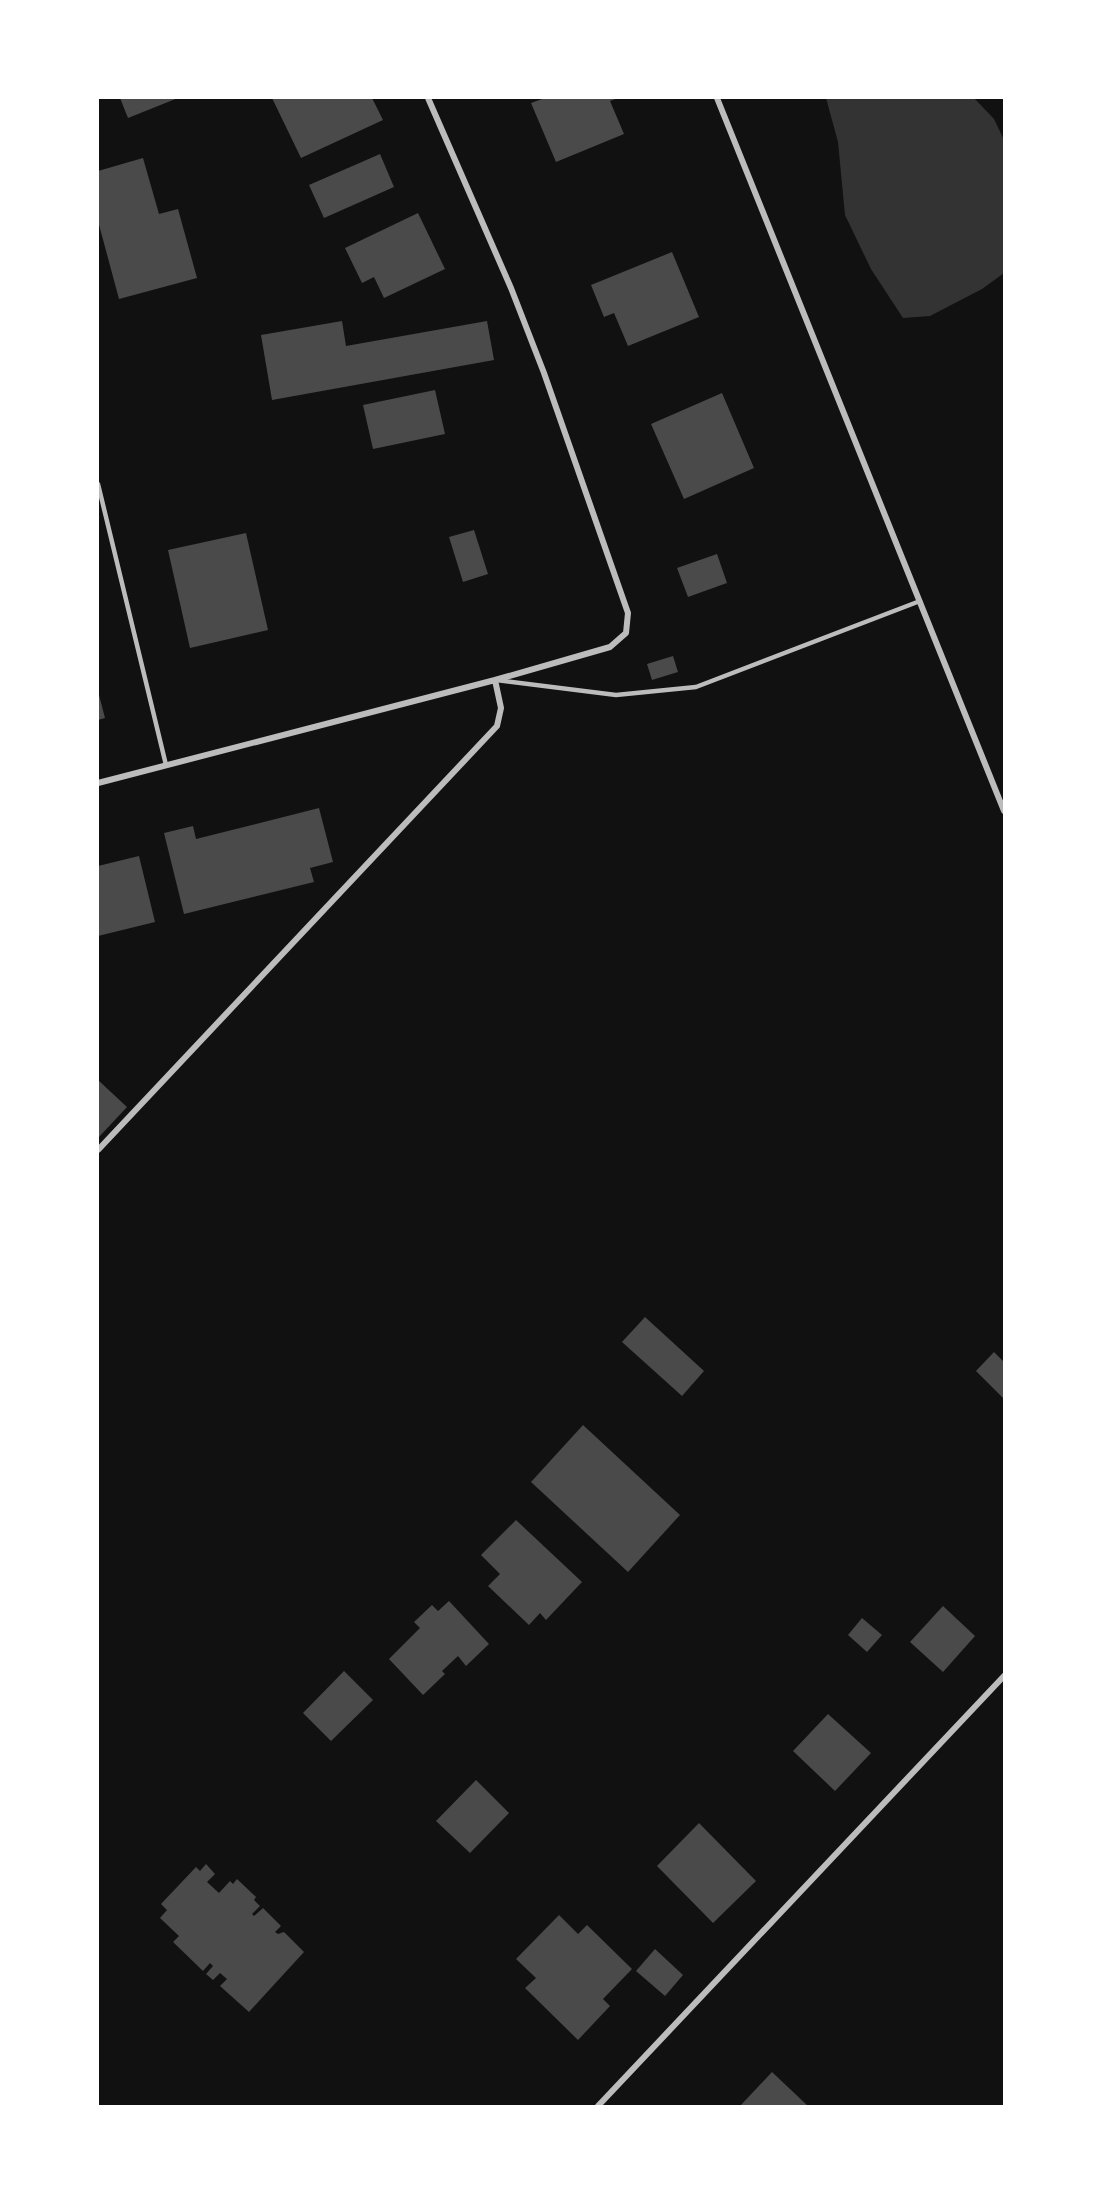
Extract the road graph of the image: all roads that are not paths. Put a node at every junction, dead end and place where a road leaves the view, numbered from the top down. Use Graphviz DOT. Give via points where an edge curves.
graph roads {
  1 [pos="429,98"];
  2 [pos="717,98"];
  3 [pos="98,484"];
  4 [pos="920,601"];
  5 [pos="495,680"];
  6 [pos="166,765"];
  7 [pos="98,783"];
  8 [pos="1004,809"];
  9 [pos="98,1150"];
  10 [pos="1005,1676"];
  11 [pos="598,2106"];
  1 -- 5 [label="street" via="544,373 628,613 626,633 610,647"];
  2 -- 4 [label="street"];
  3 -- 6 [label="lane"];
  4 -- 5 [label="lane" via="696,687 616,695"];
  4 -- 8 [label="street"];
  5 -- 6 [label="street"];
  5 -- 9 [label="street" via="501,708 497,726"];
  6 -- 7 [label="street"];
  10 -- 11 [label="street"];
}
